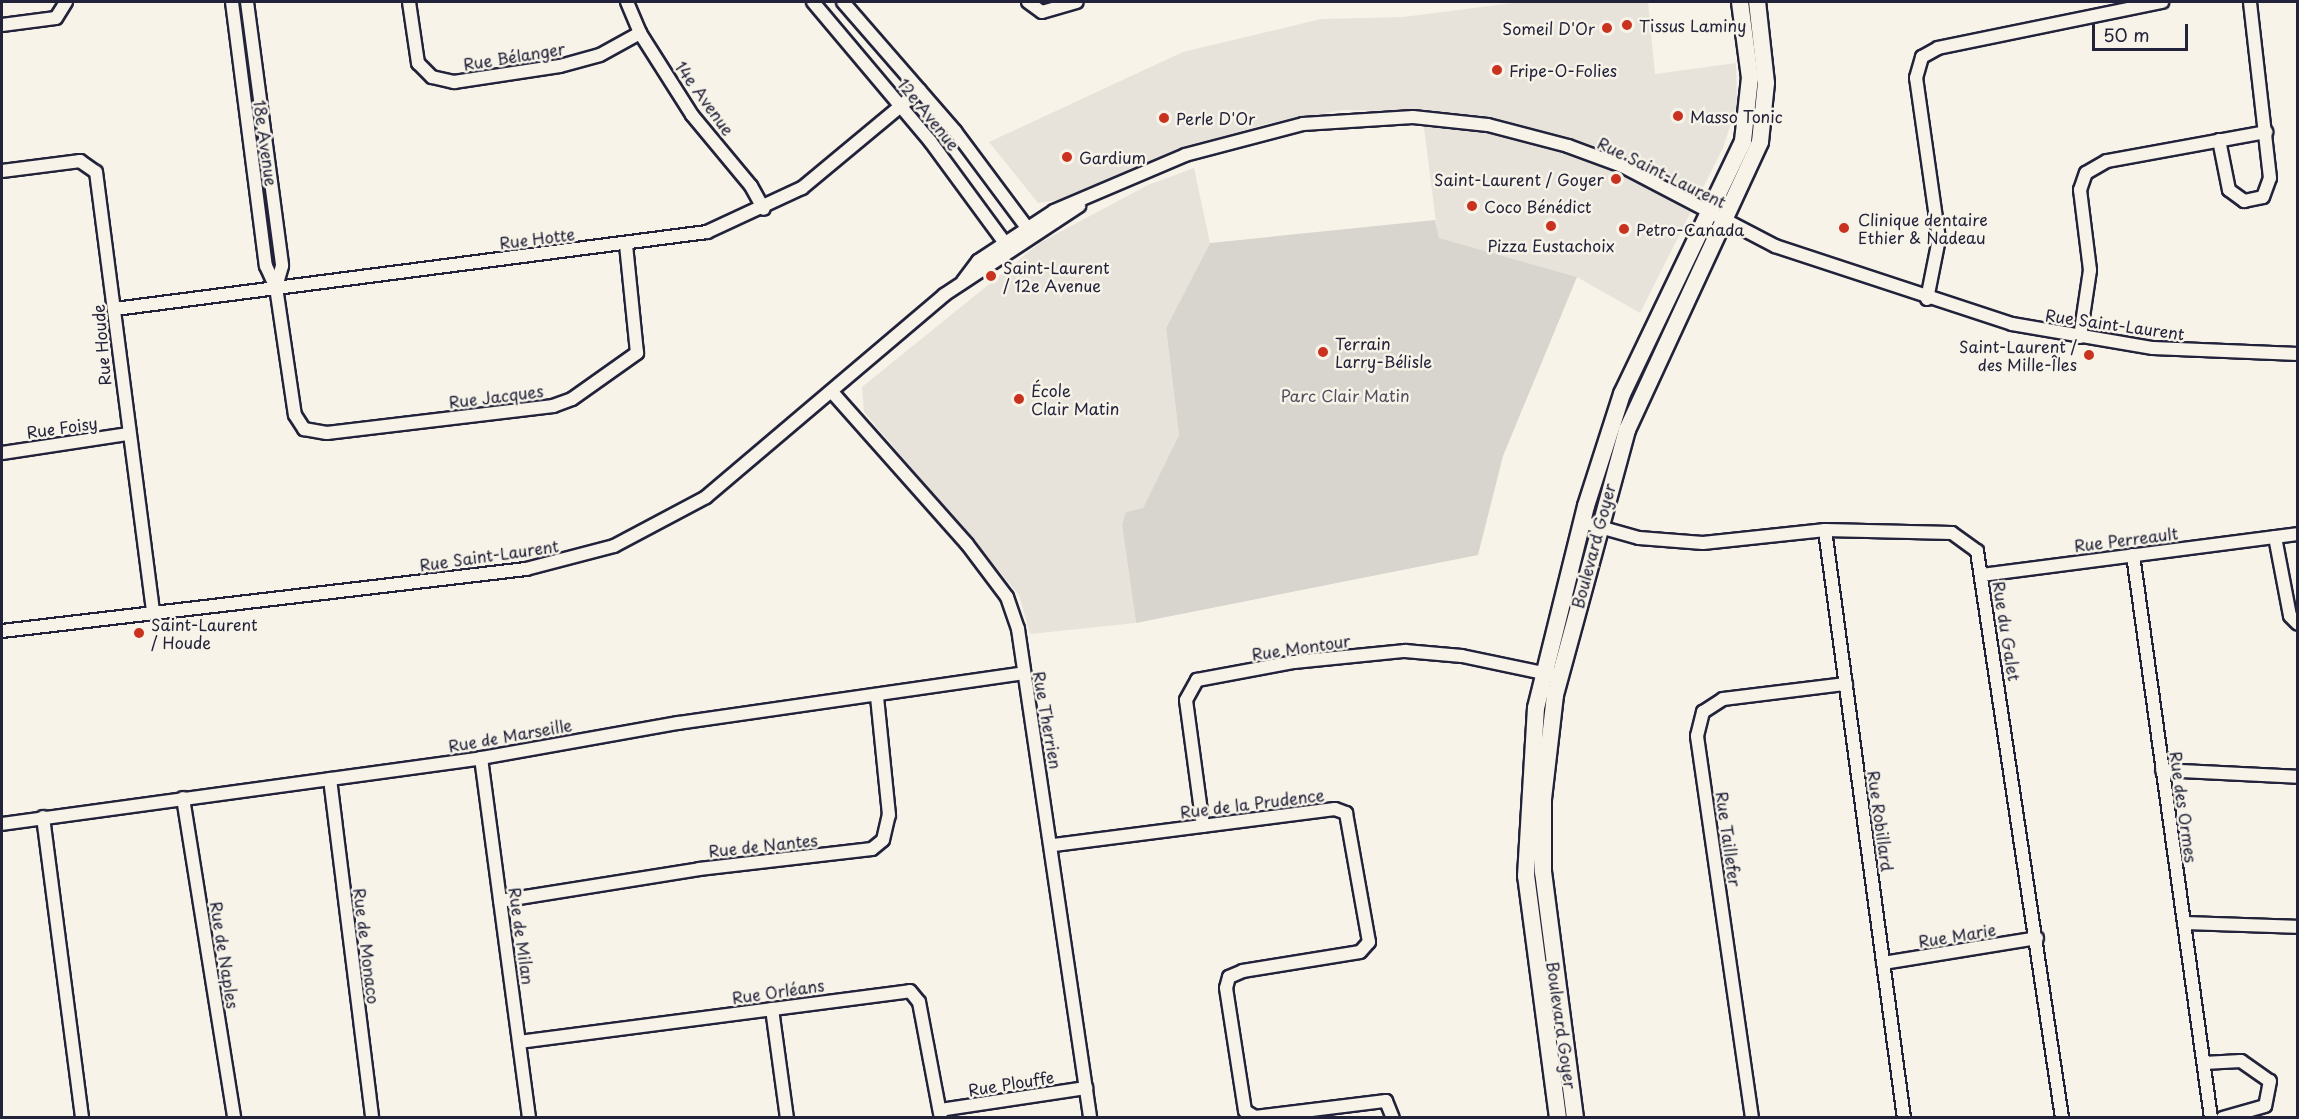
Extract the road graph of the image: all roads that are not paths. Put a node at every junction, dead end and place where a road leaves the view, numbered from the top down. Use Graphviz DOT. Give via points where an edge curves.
graph roads {
  1 [pos="66,2"];
  2 [pos="232,2"];
  3 [pos="247,2"];
  4 [pos="409,2"];
  5 [pos="627,2"];
  6 [pos="813,2"];
  7 [pos="843,2"];
  8 [pos="1028,2"];
  9 [pos="1077,2"];
  10 [pos="1740,2"];
  11 [pos="1756,2"];
  12 [pos="2162,2"];
  13 [pos="2250,2"];
  14 [pos="2,25"];
  15 [pos="640,33"];
  16 [pos="920,90"];
  17 [pos="902,106"];
  18 [pos="2266,132"];
  19 [pos="2219,140"];
  20 [pos="2,171"];
  21 [pos="1083,203"];
  22 [pos="764,209"];
  23 [pos="1717,217"];
  24 [pos="1028,228"];
  25 [pos="1035,239"];
  26 [pos="1005,242"];
  27 [pos="626,244"];
  28 [pos="1012,254"];
  29 [pos="963,281"];
  30 [pos="276,287"];
  31 [pos="1928,299"];
  32 [pos="115,309"];
  33 [pos="2080,338"];
  34 [pos="2298,354"];
  35 [pos="832,392"];
  36 [pos="307,431"];
  37 [pos="128,434"];
  38 [pos="2,453"];
  39 [pos="1590,525"];
  40 [pos="1825,530"];
  41 [pos="2298,534"];
  42 [pos="2275,537"];
  43 [pos="2133,555"];
  44 [pos="1982,575"];
  45 [pos="153,613"];
  46 [pos="2298,624"];
  47 [pos="2,631"];
  48 [pos="1023,673"];
  49 [pos="1551,675"];
  50 [pos="1846,684"];
  51 [pos="877,696"];
  52 [pos="481,758"];
  53 [pos="2163,770"];
  54 [pos="2298,777"];
  55 [pos="330,779"];
  56 [pos="183,798"];
  57 [pos="43,817"];
  58 [pos="2,824"];
  59 [pos="1203,826"];
  60 [pos="1054,845"];
  61 [pos="500,901"];
  62 [pos="2184,923"];
  63 [pos="2298,927"];
  64 [pos="2037,938"];
  65 [pos="1883,963"];
  66 [pos="772,1009"];
  67 [pos="519,1042"];
  68 [pos="2204,1063"];
  69 [pos="1086,1088"];
  70 [pos="941,1114"];
  71 [pos="82,1118"];
  72 [pos="234,1118"];
  73 [pos="372,1118"];
  74 [pos="529,1118"];
  75 [pos="787,1118"];
  76 [pos="1090,1118"];
  77 [pos="1393,1118"];
  78 [pos="1558,1118"];
  79 [pos="1575,1118"];
  80 [pos="1752,1118"];
  81 [pos="1904,1118"];
  82 [pos="2062,1118"];
  83 [pos="2211,1118"];
  84 [pos="2223,1118"];
  1 -- 14 [label="street" via="56,18"];
  2 -- 30 [label="street, 18e Avenue" via="266,266"];
  3 -- 30 [label="street, 18e Avenue" via="282,266"];
  4 -- 15 [label="street, Rue Bélanger" via="418,63 432,77 454,82 560,66 600,55"];
  5 -- 15 [label="street, 14e Avenue"];
  6 -- 17 [label="street, 12e Avenue"];
  7 -- 16 [label="street, 12e Avenue"];
  8 -- 9 [label="street" via="1042,12"];
  10 -- 23 [label="street, Boulevard Goyer" via="1748,113"];
  11 -- 23 [label="street, Boulevard Goyer" via="1766,67 1764,118 1756,154"];
  12 -- 31 [label="street" via="1938,48 1922,57 1916,78 1939,239"];
  13 -- 18 [label="street"];
  15 -- 22 [label="street, 14e Avenue"];
  16 -- 17 [label="street, Rue Hotte"];
  16 -- 24 [label="street, 12e Avenue"];
  17 -- 22 [label="street, Rue Hotte" via="813,180"];
  17 -- 26 [label="street, 12e Avenue"];
  18 -- 19 [label="street"];
  18 -- 19 [label="street" via="2270,185 2263,197 2251,202 2229,190"];
  19 -- 33 [label="street" via="2107,161 2086,173 2080,190 2090,270"];
  20 -- 32 [label="street, Rue Houde" via="75,161 94,167"];
  21 -- 23 [label="street, Rue Saint-Laurent" via="1165,164 1233,139 1324,121 1394,116 1466,122 1549,140 1622,166"];
  21 -- 24 [label="street, Rue Saint-Laurent"];
  21 -- 25 [label="street, Rue Saint-Laurent"];
  22 -- 27 [label="street, Rue Hotte" via="707,232"];
  23 -- 31 [label="street, Rue Saint-Laurent" via="1782,249"];
  23 -- 39 [label="street, Boulevard Goyer" via="1626,386"];
  24 -- 25 [label="street, 12e Avenue"];
  24 -- 26 [label="street, Rue Saint-Laurent"];
  25 -- 28 [label="street, Rue Saint-Laurent"];
  26 -- 28 [label="street, 12e Avenue"];
  26 -- 29 [label="street, Rue Saint-Laurent" via="978,261"];
  27 -- 30 [label="street, Rue Hotte"];
  27 -- 36 [label="street, Rue Jacques" via="637,353 572,399 529,409"];
  28 -- 29 [label="street, Rue Saint-Laurent"];
  29 -- 35 [label="street, Rue Saint-Laurent"];
  30 -- 32 [label="street, Rue Hotte"];
  30 -- 36 [label="street, 18e Avenue" via="295,415"];
  31 -- 33 [label="street, Rue Saint-Laurent"];
  32 -- 37 [label="street, Rue Houde"];
  33 -- 34 [label="street, Rue Saint-Laurent" via="2181,350"];
  35 -- 45 [label="street, Rue Saint-Laurent" via="706,497 633,538 585,556 526,569"];
  35 -- 48 [label="street, Rue Therrien" via="968,544 1006,597 1018,629"];
  37 -- 38 [label="street, Rue Foisy"];
  37 -- 45 [label="street, Rue Houde"];
  39 -- 40 [label="street, Rue du Galet" via="1639,538 1703,543"];
  39 -- 49 [label="street, Boulevard Goyer"];
  40 -- 44 [label="street, Rue du Galet" via="1952,533 1977,551"];
  40 -- 50 [label="street, Rue Robillard"];
  41 -- 42 [label="street, Rue Perreault"];
  42 -- 43 [label="street, Rue Perreault"];
  42 -- 46 [label="street" via="2290,616"];
  43 -- 44 [label="street, Rue Perreault"];
  43 -- 53 [label="street, Rue des Ormes"];
  44 -- 64 [label="street, Rue du Galet"];
  45 -- 47 [label="street, Rue Saint-Laurent"];
  48 -- 51 [label="street, Rue de Marseille"];
  48 -- 60 [label="street, Rue Therrien"];
  49 -- 59 [label="street, Rue Montour" via="1406,651 1294,662 1197,680 1186,700"];
  49 -- 78 [label="street, Boulevard Goyer" via="1525,844"];
  49 -- 79 [label="street, Boulevard Goyer" via="1543,872"];
  50 -- 65 [label="street, Rue Robillard"];
  50 -- 80 [label="street, Rue Taillefer" via="1723,699 1703,712 1697,736"];
  51 -- 52 [label="street, Rue de Marseille"];
  51 -- 61 [label="street, Rue de Nantes" via="890,815 883,840 872,849 699,868"];
  52 -- 55 [label="street, Rue de Marseille"];
  52 -- 61 [label="street, Rue de Milan"];
  53 -- 54 [label="street"];
  53 -- 62 [label="street, Rue des Ormes"];
  55 -- 56 [label="street, Rue de Marseille"];
  55 -- 73 [label="street, Rue de Monaco"];
  56 -- 57 [label="street, Rue de Marseille"];
  56 -- 72 [label="street, Rue de Naples"];
  57 -- 58 [label="street, Rue de Marseille"];
  57 -- 71 [label="street"];
  59 -- 60 [label="street, Rue de la Prudence"];
  59 -- 77 [label="street, Rue de la Prudence" via="1335,809 1351,820 1369,942 1359,952 1243,971 1229,977 1226,988 1245,1111 1256,1117 1386,1101"];
  60 -- 69 [label="street, Rue Therrien"];
  61 -- 67 [label="street, Rue de Milan"];
  62 -- 63 [label="street"];
  62 -- 68 [label="street, Rue des Ormes"];
  64 -- 65 [label="street, Rue Marie"];
  64 -- 82 [label="street, Rue du Galet"];
  65 -- 81 [label="street, Rue Robillard"];
  66 -- 67 [label="street, Rue Orléans"];
  66 -- 70 [label="street, Rue Orléans" via="910,991 919,1002"];
  66 -- 75 [label="street"];
  67 -- 74 [label="street, Rue de Milan"];
  68 -- 83 [label="street, Rue des Ormes"];
  68 -- 84 [label="street" via="2241,1061 2270,1081 2265,1106"];
  69 -- 70 [label="street, Rue Plouffe"];
  69 -- 76 [label="street, Rue Therrien"];
}
